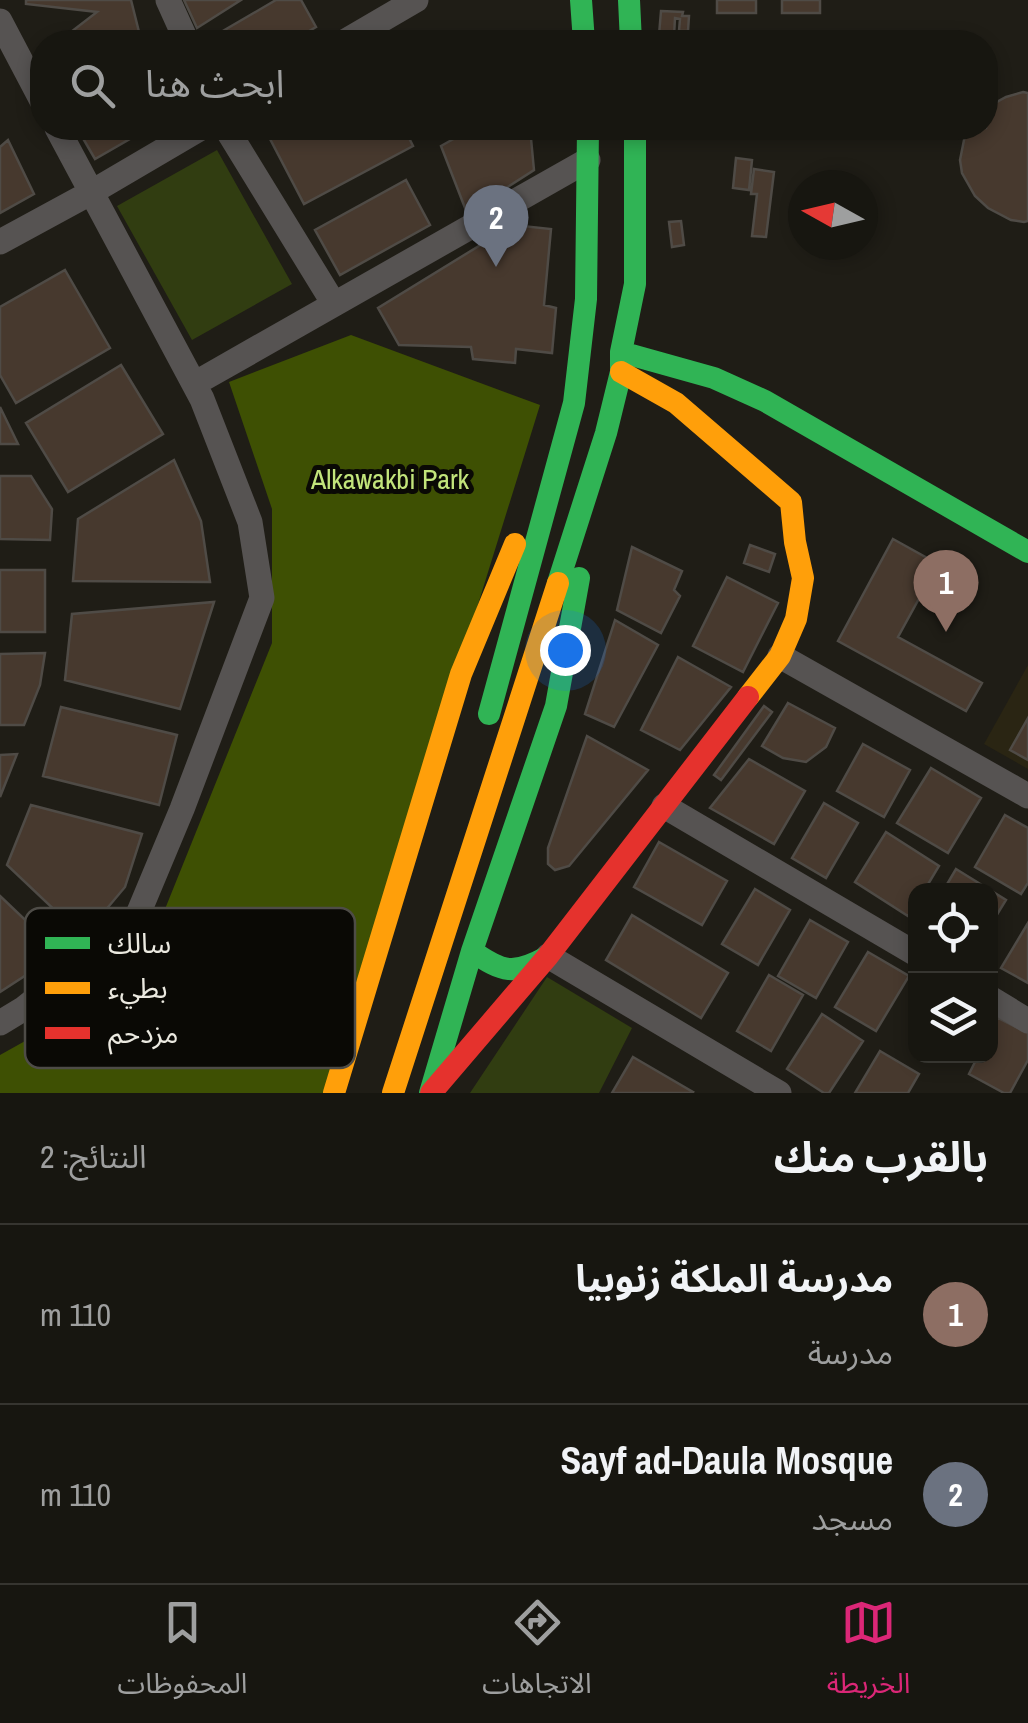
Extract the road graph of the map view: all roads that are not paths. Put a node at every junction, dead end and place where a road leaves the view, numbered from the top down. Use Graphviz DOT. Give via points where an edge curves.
graph roads {
  1 [pos="168,0"];
  2 [pos="416,0"];
  3 [pos="581,0"];
  4 [pos="629,0"];
  5 [pos="0,22"];
  6 [pos="182,30"];
  7 [pos="365,30"];
  8 [pos="583,30"];
  9 [pos="630,30"];
  10 [pos="30,78"];
  11 [pos="64,140"];
  12 [pos="181,140"];
  13 [pos="233,140"];
  14 [pos="588,140"];
  15 [pos="636,140"];
  16 [pos="588,160"];
  17 [pos="92,192"];
  18 [pos="0,242"];
  19 [pos="334,304"];
  20 [pos="621,362"];
  21 [pos="194,384"];
  22 [pos="574,403"];
  23 [pos="606,433"];
  24 [pos="1028,552"];
  25 [pos="780,656"];
  26 [pos="483,735"];
  27 [pos="1028,796"];
  28 [pos="664,806"];
  29 [pos="456,824"];
  30 [pos="141,908"];
  31 [pos="908,949"];
  32 [pos="472,950"];
  33 [pos="548,956"];
  34 [pos="998,1003"];
  35 [pos="25,1008"];
  36 [pos="1028,1020"];
  37 [pos="0,1023"];
  38 [pos="355,1024"];
  39 [pos="342,1068"];
  40 [pos="334,1093"];
  41 [pos="370,1093"];
  42 [pos="393,1093"];
  43 [pos="430,1093"];
  44 [pos="780,1093"];
  1 -- 6 [label="street"];
  2 -- 7 [label="street"];
  3 -- 8 [label="main road"];
  4 -- 9 [label="main road"];
  5 -- 10 [label="street"];
  11 -- 17 [label="street"];
  12 -- 17 [label="street"];
  13 -- 19 [label="street"];
  14 -- 16 [label="main road"];
  15 -- 20 [label="main road" via="635,284"];
  16 -- 19 [label="street"];
  16 -- 22 [label="main road" via="586,299"];
  17 -- 18 [label="street"];
  17 -- 21 [label="street"];
  19 -- 21 [label="street"];
  20 -- 23 [label="main road"];
  20 -- 24 [label="main road" via="714,378 764,401"];
  20 -- 25 [label="main road" via="791,502 804,578"];
  21 -- 30 [label="street" via="250,522 262,598"];
  22 -- 26 [label="main road"];
  22 -- 38 [label="main road" via="461,674"];
  23 -- 32 [label="main road" via="556,706"];
  23 -- 42 [label="main road"];
  25 -- 27 [label="street"];
  25 -- 28 [label="main road"];
  28 -- 31 [label="street"];
  28 -- 33 [label="main road"];
  29 -- 41 [label="main road"];
  32 -- 33 [label="main road" via="508,968 523,969"];
  32 -- 43 [label="main road"];
  33 -- 43 [label="main road"];
  33 -- 44 [label="street"];
  34 -- 36 [label="street"];
  35 -- 37 [label="street"];
  39 -- 40 [label="main road"];
}
